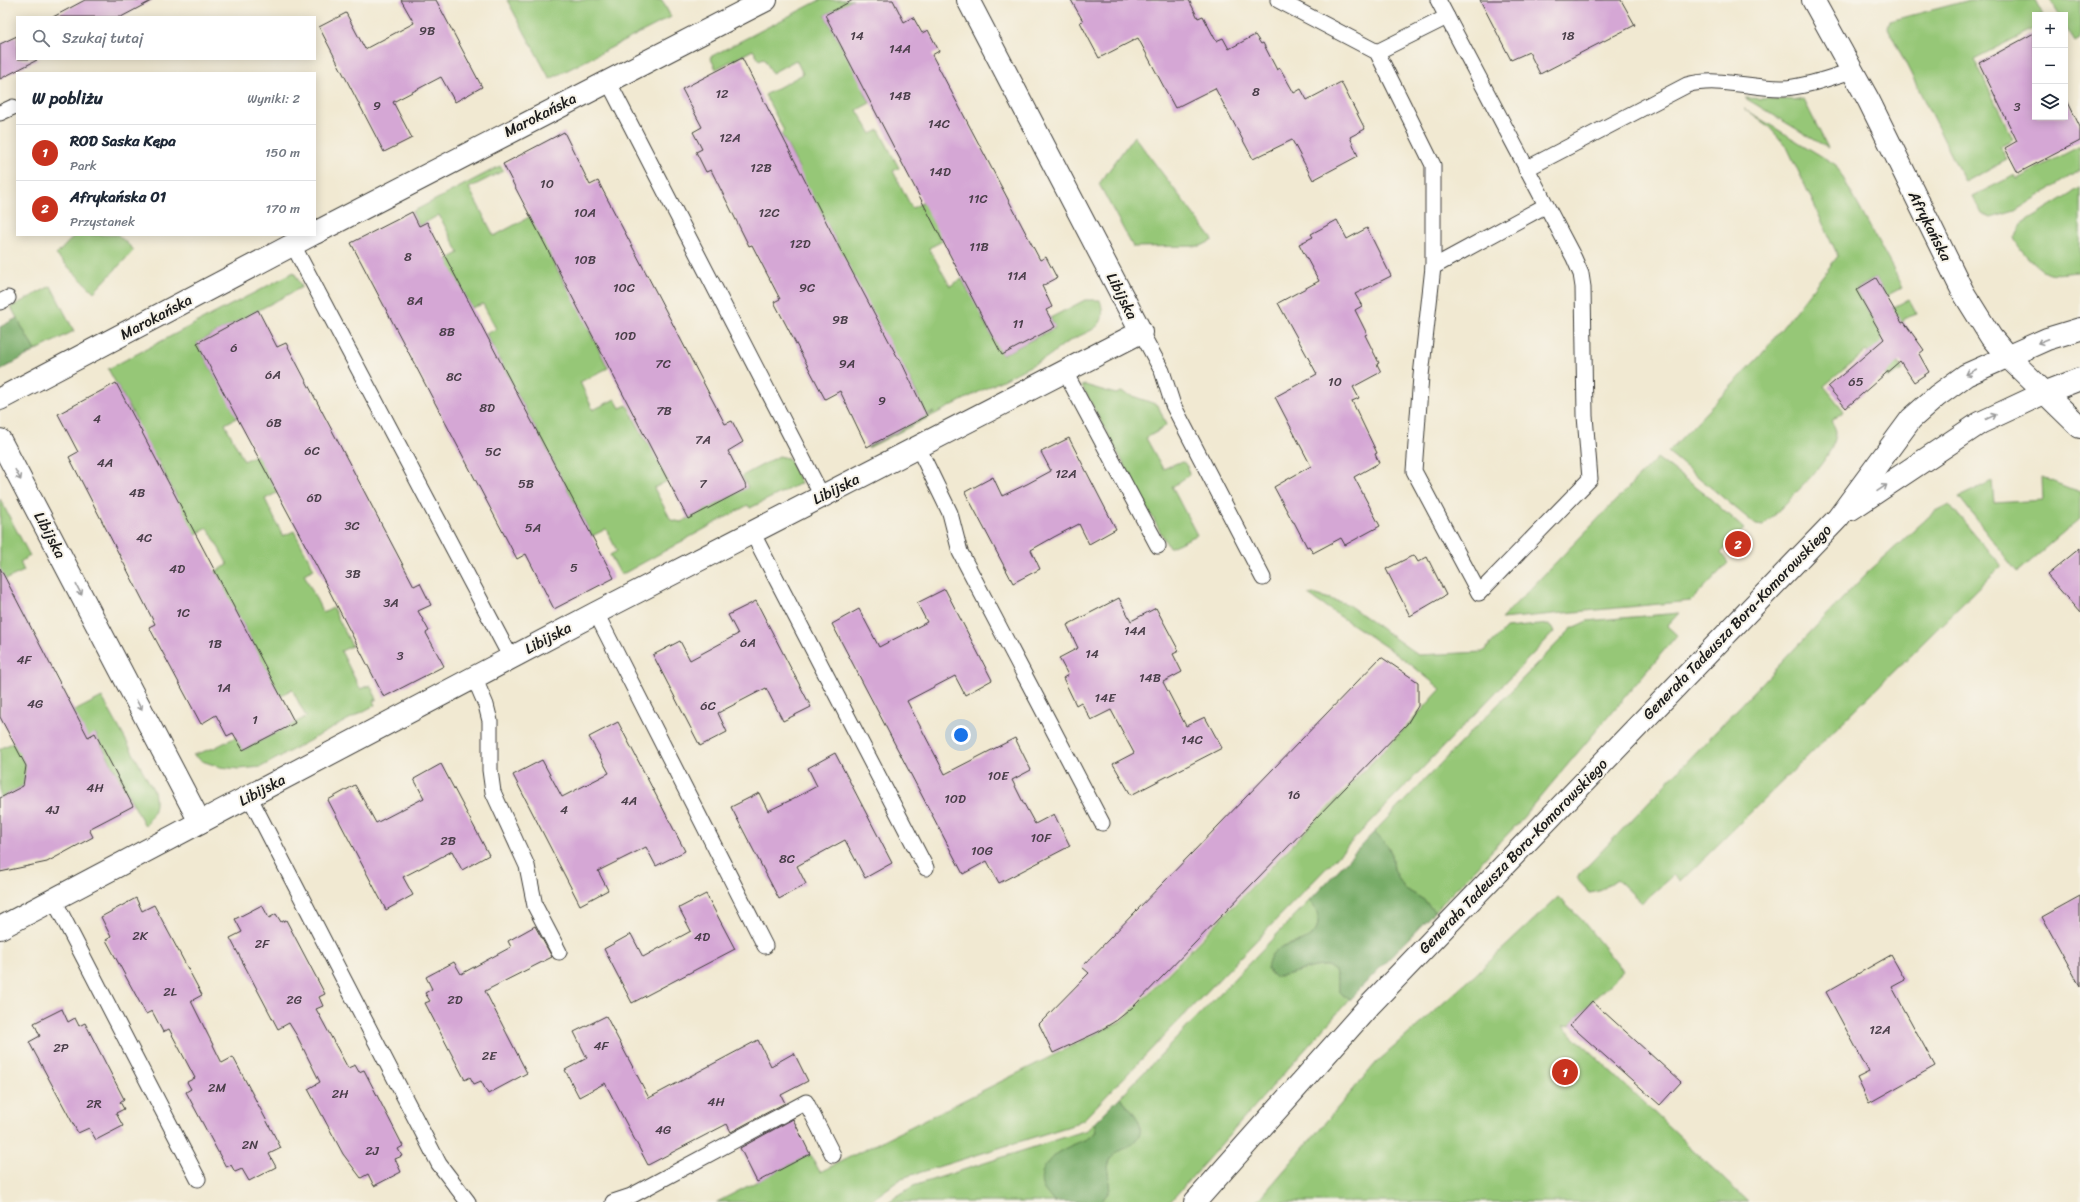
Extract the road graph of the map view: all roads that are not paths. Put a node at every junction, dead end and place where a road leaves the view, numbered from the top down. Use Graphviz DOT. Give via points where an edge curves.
graph roads {
  1 [pos="766,0"];
  2 [pos="968,0"];
  3 [pos="1278,0"];
  4 [pos="1438,0"];
  5 [pos="1813,0"];
  6 [pos="1447,17"];
  7 [pos="1377,52"];
  8 [pos="1852,70"];
  9 [pos="608,81"];
  10 [pos="1526,169"];
  11 [pos="1545,206"];
  12 [pos="316,232"];
  13 [pos="302,240"];
  14 [pos="1433,267"];
  15 [pos="2080,329"];
  16 [pos="1141,332"];
  17 [pos="2007,356"];
  18 [pos="1065,372"];
  19 [pos="2080,379"];
  20 [pos="2044,393"];
  21 [pos="0,399"];
  22 [pos="2080,427"];
  23 [pos="0,440"];
  24 [pos="918,447"];
  25 [pos="822,496"];
  26 [pos="1838,518"];
  27 [pos="752,532"];
  28 [pos="1158,546"];
  29 [pos="1263,578"];
  30 [pos="596,613"];
  31 [pos="511,658"];
  32 [pos="474,677"];
  33 [pos="249,796"];
  34 [pos="200,822"];
  35 [pos="1102,823"];
  36 [pos="926,868"];
  37 [pos="54,900"];
  38 [pos="0,928"];
  39 [pos="765,946"];
  40 [pos="558,952"];
  41 [pos="833,1155"];
  42 [pos="198,1179"];
  43 [pos="468,1202"];
  44 [pos="613,1202"];
  45 [pos="1196,1202"];
  1 -- 9 [label="street, Marokańska"];
  2 -- 16 [label="street, Libijska"];
  3 -- 7 [label="lane"];
  4 -- 6 [label="lane"];
  5 -- 8 [label="street, Afrykańska"];
  6 -- 7 [label="lane"];
  6 -- 10 [label="lane"];
  7 -- 14 [label="lane" via="1433,165"];
  8 -- 10 [label="lane" via="1786,88 1714,82 1686,85"];
  8 -- 17 [label="street, Afrykańska" via="1963,292 1991,337"];
  9 -- 12 [label="street, Marokańska"];
  9 -- 25 [label="lane"];
  10 -- 11 [label="lane"];
  11 -- 14 [label="lane"];
  11 -- 14 [label="lane" via="1581,274 1585,416 1590,479 1478,593 1414,471"];
  13 -- 21 [label="street, Marokańska"];
  13 -- 31 [label="lane"];
  15 -- 17 [label="street, Generała Tadeusza Bora-Komorowskiego, one-way" via="2047,339"];
  16 -- 18 [label="street, Libijska"];
  16 -- 29 [label="lane" via="1162,371 1173,405"];
  17 -- 20 [label="street, Afrykańska"];
  17 -- 26 [label="street, Generała Tadeusza Bora-Komorowskiego, one-way" via="1966,375 1911,419"];
  18 -- 24 [label="street, Libijska"];
  18 -- 28 [label="lane"];
  19 -- 20 [label="street, Generała Tadeusza Bora-Komorowskiego"];
  20 -- 22 [label="street, Afrykańska"];
  26 -- 20 [label="street, Generała Tadeusza Bora-Komorowskiego, one-way" via="1980,423"];
  23 -- 34 [label="street, Libijska, one-way"];
  24 -- 25 [label="street, Libijska"];
  24 -- 35 [label="lane" via="950,513 960,552"];
  25 -- 27 [label="street, Libijska"];
  26 -- 45 [label="street, Generała Tadeusza Bora-Komorowskiego" via="1369,1006"];
  27 -- 30 [label="street, Libijska"];
  27 -- 36 [label="lane"];
  30 -- 31 [label="street, Libijska"];
  30 -- 39 [label="lane"];
  31 -- 32 [label="street, Libijska"];
  32 -- 33 [label="street, Libijska"];
  32 -- 40 [label="lane" via="490,721 490,770 493,792 527,866 535,906"];
  33 -- 34 [label="street, Libijska"];
  33 -- 43 [label="lane" via="440,1164"];
  34 -- 37 [label="street, Libijska"];
  37 -- 38 [label="street, Libijska"];
  37 -- 42 [label="lane"];
  41 -- 44 [label="lane" via="806,1102 631,1196"];
}
